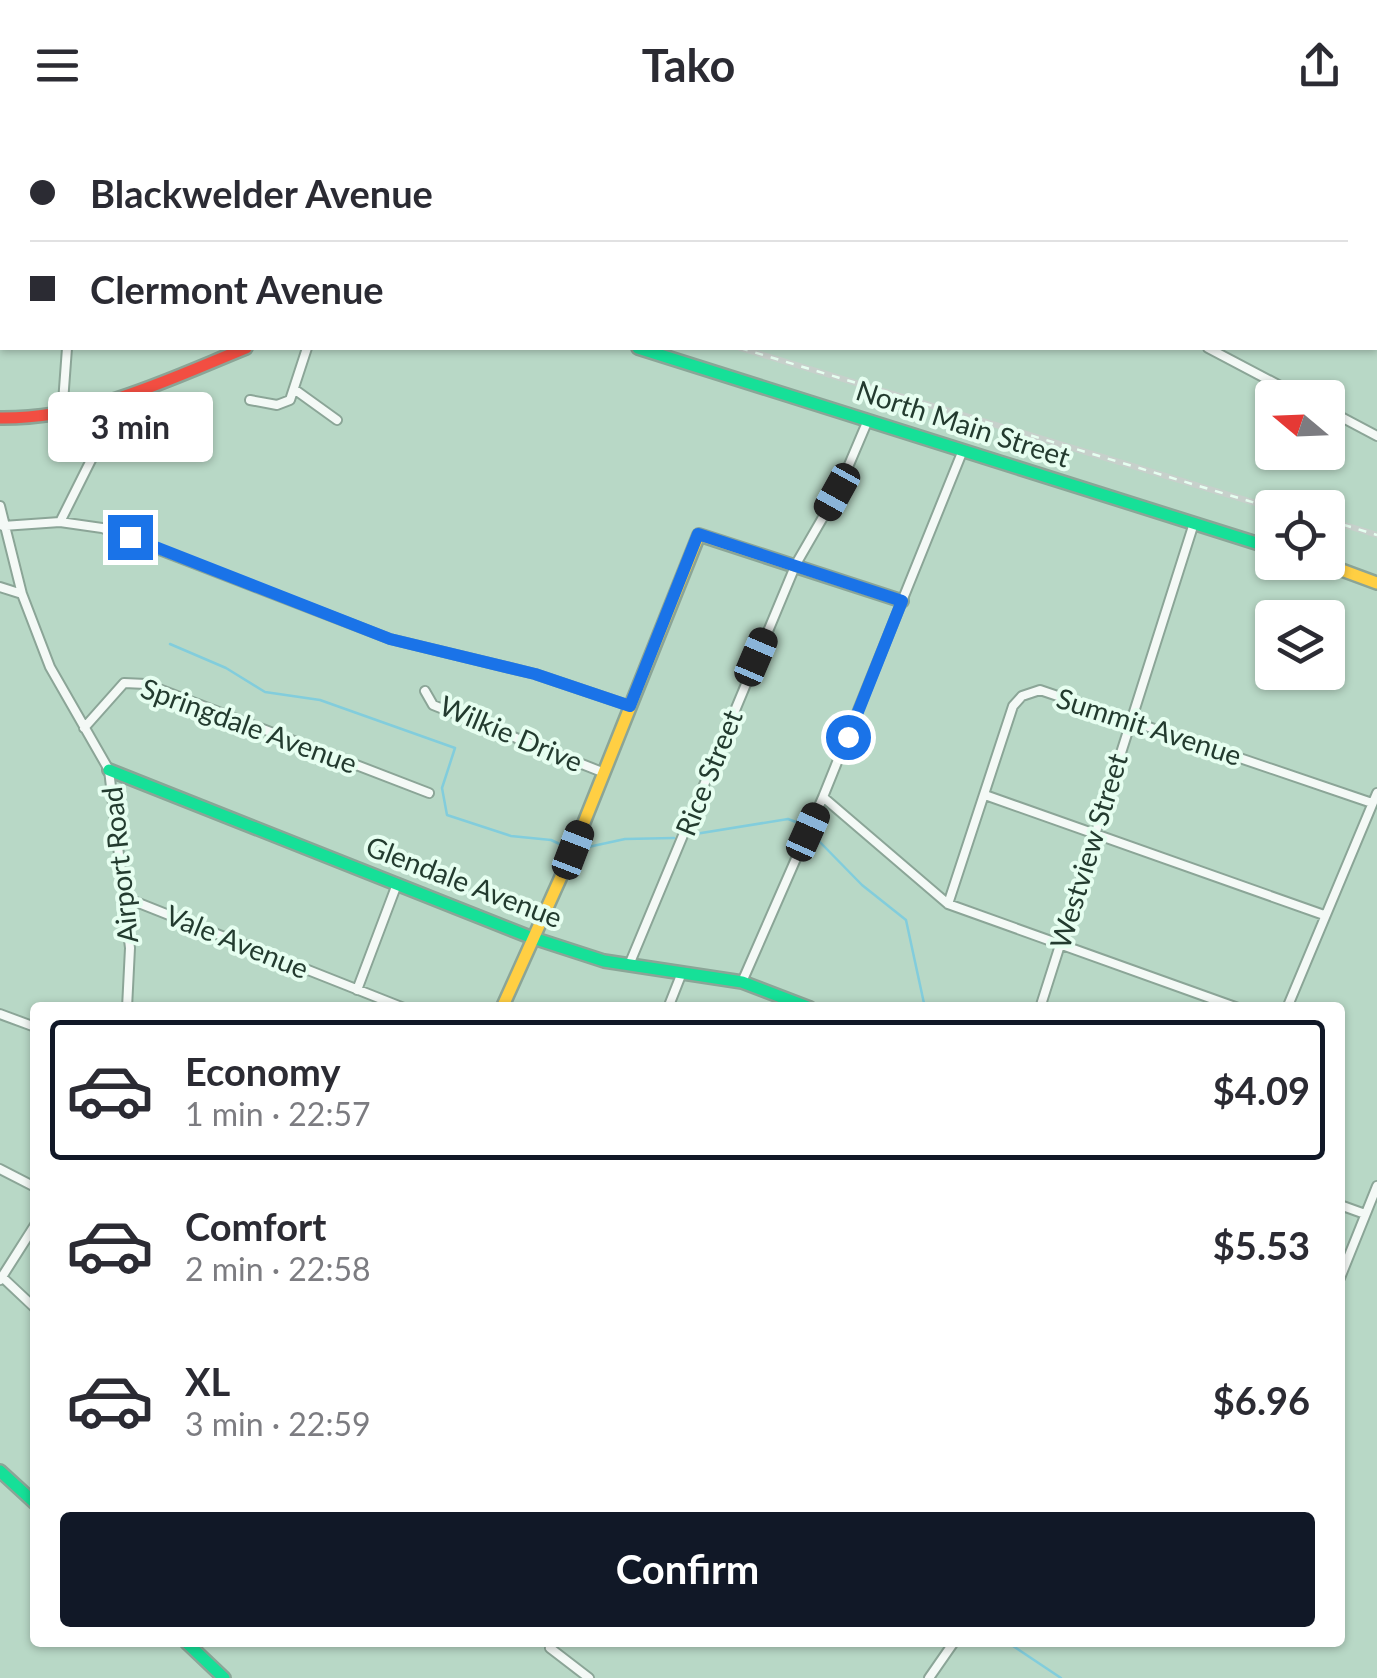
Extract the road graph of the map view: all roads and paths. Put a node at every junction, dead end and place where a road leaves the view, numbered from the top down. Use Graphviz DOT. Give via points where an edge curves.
graph roads {
  1 [pos="67,350"];
  2 [pos="241,350"];
  3 [pos="306,350"];
  4 [pos="644,350"];
  5 [pos="1212,350"];
  6 [pos="1269,380"];
  7 [pos="294,389"];
  8 [pos="250,400"];
  9 [pos="62,416"];
  10 [pos="0,418"];
  11 [pos="1345,419"];
  12 [pos="337,420"];
  13 [pos="868,420"];
  14 [pos="1377,436"];
  15 [pos="963,450"];
  16 [pos="92,458"];
  17 [pos="0,506"];
  18 [pos="60,522"];
  19 [pos="1194,523"];
  20 [pos="4,526"];
  21 [pos="1255,543"];
  22 [pos="796,564"];
  23 [pos="1345,571"];
  24 [pos="1377,583"];
  25 [pos="0,587"];
  26 [pos="22,594"];
  27 [pos="902,601"];
  28 [pos="425,691"];
  29 [pos="630,706"];
  30 [pos="1130,718"];
  31 [pos="84,728"];
  32 [pos="109,770"];
  33 [pos="602,772"];
  34 [pos="429,793"];
  35 [pos="1377,793"];
  36 [pos="986,794"];
  37 [pos="823,797"];
  38 [pos="1372,804"];
  39 [pos="1094,833"];
  40 [pos="397,884"];
  41 [pos="126,898"];
  42 [pos="948,904"];
  43 [pos="1324,914"];
  44 [pos="530,937"];
  45 [pos="1060,946"];
  46 [pos="629,965"];
  47 [pos="680,976"];
  48 [pos="742,982"];
  49 [pos="357,990"];
  50 [pos="127,1002"];
  51 [pos="388,1002"];
  52 [pos="504,1002"];
  53 [pos="670,1002"];
  54 [pos="794,1002"];
  55 [pos="1042,1002"];
  56 [pos="1221,1002"];
  57 [pos="1289,1002"];
  58 [pos="0,1014"];
  59 [pos="30,1025"];
  60 [pos="0,1168"];
  61 [pos="30,1184"];
  62 [pos="1377,1186"];
  63 [pos="1345,1207"];
  64 [pos="1365,1214"];
  65 [pos="30,1232"];
  66 [pos="1345,1265"];
  67 [pos="1,1278"];
  68 [pos="30,1304"];
  69 [pos="0,1471"];
  70 [pos="30,1498"];
  71 [pos="191,1647"];
  72 [pos="951,1647"];
  73 [pos="550,1648"];
  74 [pos="224,1678"];
  75 [pos="589,1678"];
  76 [pos="929,1678"];
  1 -- 9 [label="street"];
  2 -- 9 [label="street"];
  3 -- 7 [label="street"];
  4 -- 13 [label="street, North Main Street"];
  5 -- 6 [label="street"];
  7 -- 8 [label="street" via="284,404"];
  7 -- 12 [label="street"];
  9 -- 10 [label="street"];
  11 -- 14 [label="street"];
  13 -- 15 [label="street, North Main Street"];
  13 -- 22 [label="street, Rice Street"];
  15 -- 19 [label="street, North Main Street"];
  15 -- 27 [label="street"];
  16 -- 18 [label="street"];
  17 -- 20 [label="street, Airport Road"];
  18 -- 20 [label="street"];
  18 -- 29 [label="street" via="130,537 390,639 535,674"];
  19 -- 21 [label="street, North Main Street"];
  19 -- 30 [label="street, Westview Street"];
  20 -- 26 [label="street, Airport Road"];
  22 -- 27 [label="street"];
  22 -- 29 [label="street" via="698,534"];
  22 -- 46 [label="street, Rice Street"];
  23 -- 24 [label="street"];
  25 -- 26 [label="street"];
  26 -- 31 [label="street, Airport Road"];
  27 -- 37 [label="street"];
  28 -- 33 [label="street, Wilkie Drive" via="433,705"];
  29 -- 33 [label="street"];
  30 -- 36 [label="street, Summit Avenue" via="1040,690 1022,696"];
  30 -- 38 [label="street, Summit Avenue"];
  30 -- 39 [label="street, Westview Street"];
  31 -- 32 [label="street, Airport Road"];
  31 -- 34 [label="street, Springdale Avenue" via="124,683 146,684"];
  32 -- 40 [label="street, Glendale Avenue"];
  32 -- 41 [label="street, Airport Road"];
  33 -- 44 [label="street"];
  35 -- 38 [label="street"];
  36 -- 39 [label="street"];
  36 -- 42 [label="street, Summit Avenue"];
  37 -- 42 [label="street"];
  37 -- 48 [label="street"];
  38 -- 43 [label="street"];
  39 -- 43 [label="street"];
  39 -- 45 [label="street, Westview Street"];
  40 -- 44 [label="street, Glendale Avenue"];
  40 -- 49 [label="street"];
  41 -- 49 [label="street, Vale Avenue"];
  41 -- 50 [label="street, Airport Road"];
  42 -- 45 [label="street"];
  43 -- 57 [label="street"];
  44 -- 46 [label="street, Glendale Avenue"];
  44 -- 52 [label="street"];
  45 -- 55 [label="street, Westview Street"];
  45 -- 56 [label="street"];
  46 -- 47 [label="street, Glendale Avenue"];
  47 -- 48 [label="street, Glendale Avenue"];
  47 -- 53 [label="street"];
  48 -- 54 [label="street, Glendale Avenue"];
  49 -- 51 [label="street, Vale Avenue"];
  58 -- 59 [label="street"];
  60 -- 61 [label="street"];
  62 -- 64 [label="street"];
  63 -- 64 [label="street"];
  64 -- 66 [label="street"];
  65 -- 67 [label="street"];
  67 -- 68 [label="street"];
  69 -- 70 [label="street"];
  71 -- 74 [label="street"];
  72 -- 76 [label="street"];
  73 -- 75 [label="street"];
}
